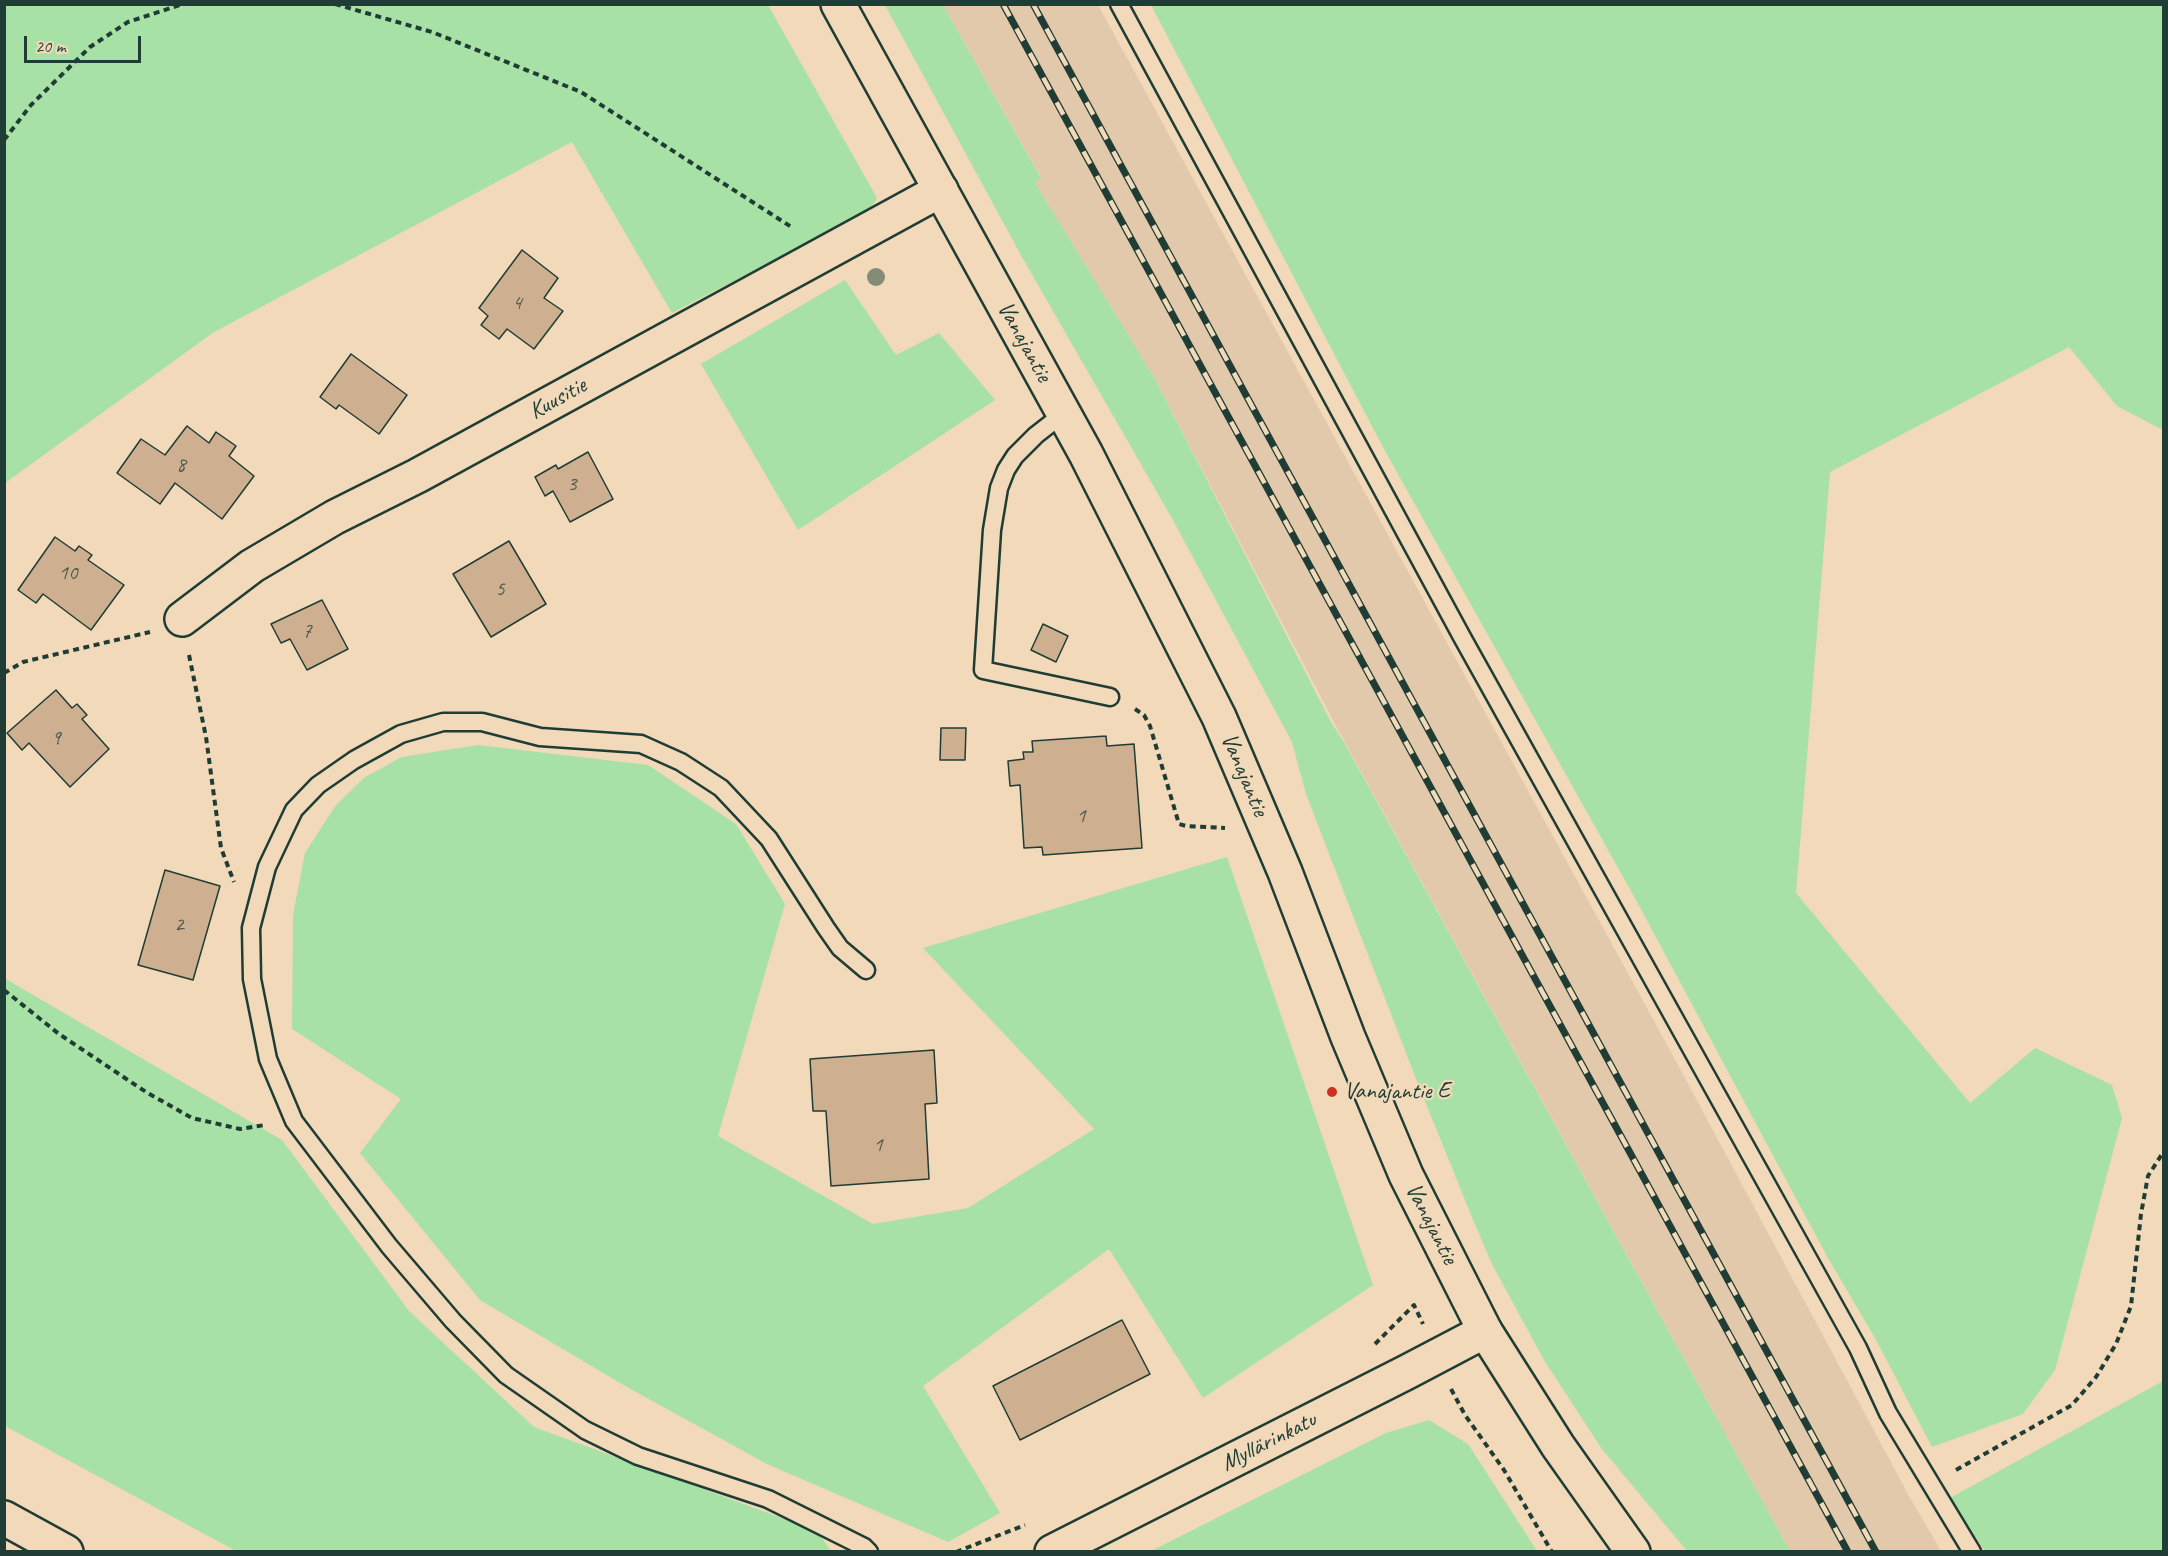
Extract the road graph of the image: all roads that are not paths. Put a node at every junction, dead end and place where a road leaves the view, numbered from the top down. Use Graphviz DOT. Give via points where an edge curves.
graph roads {
  1 [pos="838,4"];
  2 [pos="1119,4"];
  3 [pos="941,190"];
  4 [pos="1064,414"];
  5 [pos="182,619"];
  6 [pos="1110,697"];
  7 [pos="866,970"];
  8 [pos="1485,1331"];
  9 [pos="4,1518"];
  10 [pos="66,1551"];
  11 [pos="869,1551"];
  12 [pos="1052,1551"];
  13 [pos="1633,1551"];
  14 [pos="1972,1551"];
  1 -- 3 [label="street, Vanajantie"];
  2 -- 14 [label="lane" via="1462,637 1858,1348 1888,1413"];
  3 -- 4 [label="street, Vanajantie"];
  3 -- 5 [label="street, Kuusitie" via="335,517 252,566"];
  4 -- 6 [label="lane" via="1016,456 999,488 992,530 983,670"];
  4 -- 8 [label="street, Vanajantie" via="1219,717 1406,1175"];
  7 -- 11 [label="lane" via="840,948 769,838 721,788 681,762 641,744 540,737 482,722 443,722 401,734 318,785 294,810 267,867 251,928 252,980 268,1059 294,1121 389,1246 506,1376 585,1430 628,1451 768,1499"];
  8 -- 12 [label="street, Myllärinkatu"];
  8 -- 13 [label="street, Vanajantie" via="1558,1446"];
  9 -- 10 [label="street"];
}
